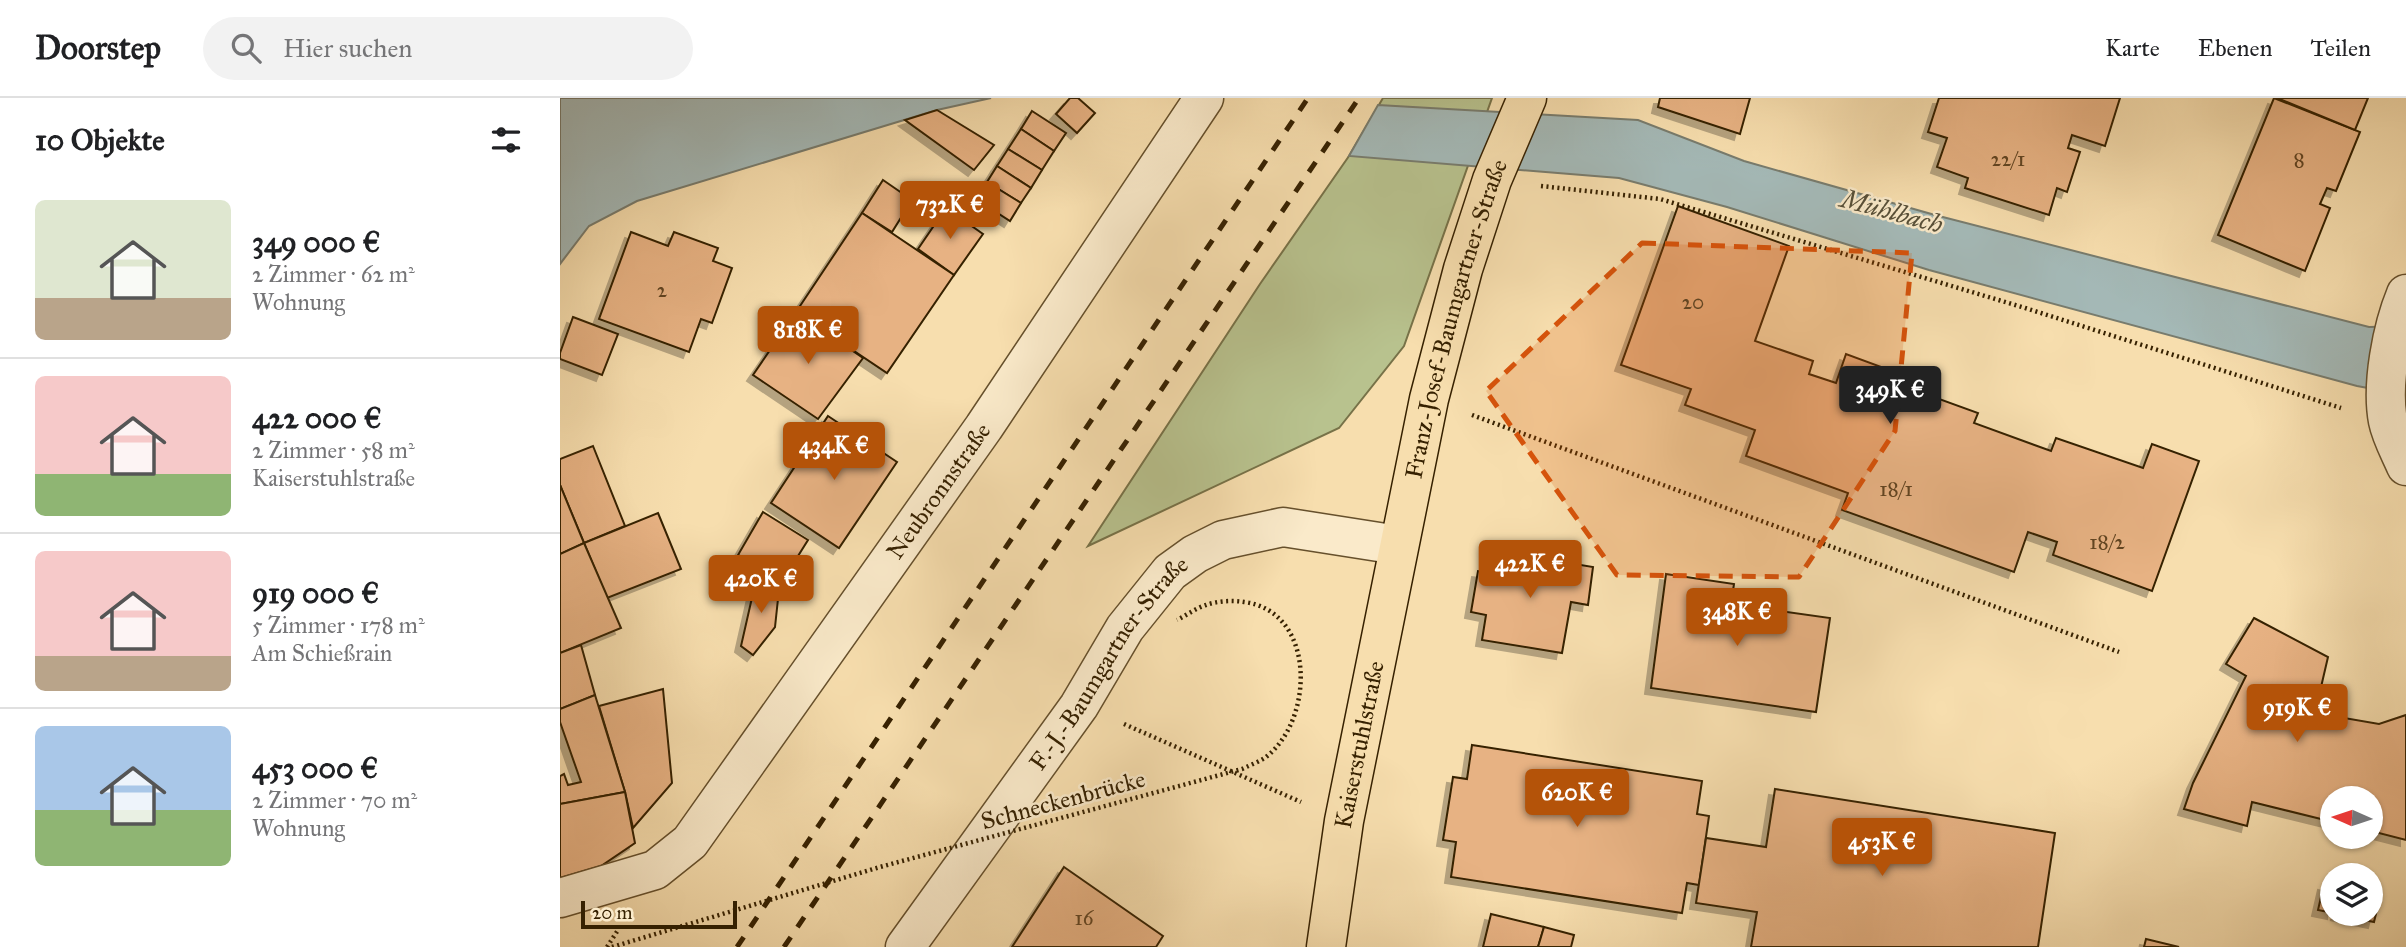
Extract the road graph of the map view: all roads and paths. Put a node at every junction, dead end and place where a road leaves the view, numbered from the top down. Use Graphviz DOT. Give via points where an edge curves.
graph roads {
  1 [pos="1204,98"];
  2 [pos="1526,102"];
  3 [pos="1492,178"];
  4 [pos="2400,309"];
  5 [pos="1429,400"];
  6 [pos="2387,409"];
  7 [pos="2406,466"];
  8 [pos="1398,545"];
  9 [pos="1177,620"];
  10 [pos="2119,652"];
  11 [pos="1079,706"];
  12 [pos="1344,821"];
  13 [pos="560,898"];
  14 [pos="612,947"];
  15 [pos="905,947"];
  16 [pos="1326,947"];
  1 -- 13 [label="street, Neubronnstraße" via="984,428 690,842 655,870"];
  2 -- 3 [label="main road, Franz-Josef-Baumgartner-Straße"];
  3 -- 5 [label="main road, Franz-Josef-Baumgartner-Straße"];
  3 -- 6 [label="path" via="1660,199"];
  4 -- 6 [label="street"];
  5 -- 8 [label="main road, Franz-Josef-Baumgartner-Straße"];
  5 -- 10 [label="path"];
  6 -- 7 [label="street"];
  8 -- 11 [label="street, F.-J.-Baumgartner-Straße" via="1283,527 1223,540 1195,554 1170,572 1125,628"];
  8 -- 12 [label="main road, Kaiserstuhlstraße"];
  9 -- 14 [label="path, Schneckenbrücke, bridge" via="1208,604 1259,604 1281,619 1292,635 1300,661 1296,714 1281,743 1265,758 1242,769 880,867"];
  11 -- 12 [label="path"];
  11 -- 15 [label="street, F.-J.-Baumgartner-Straße"];
  12 -- 16 [label="main road, Kaiserstuhlstraße"];
}
